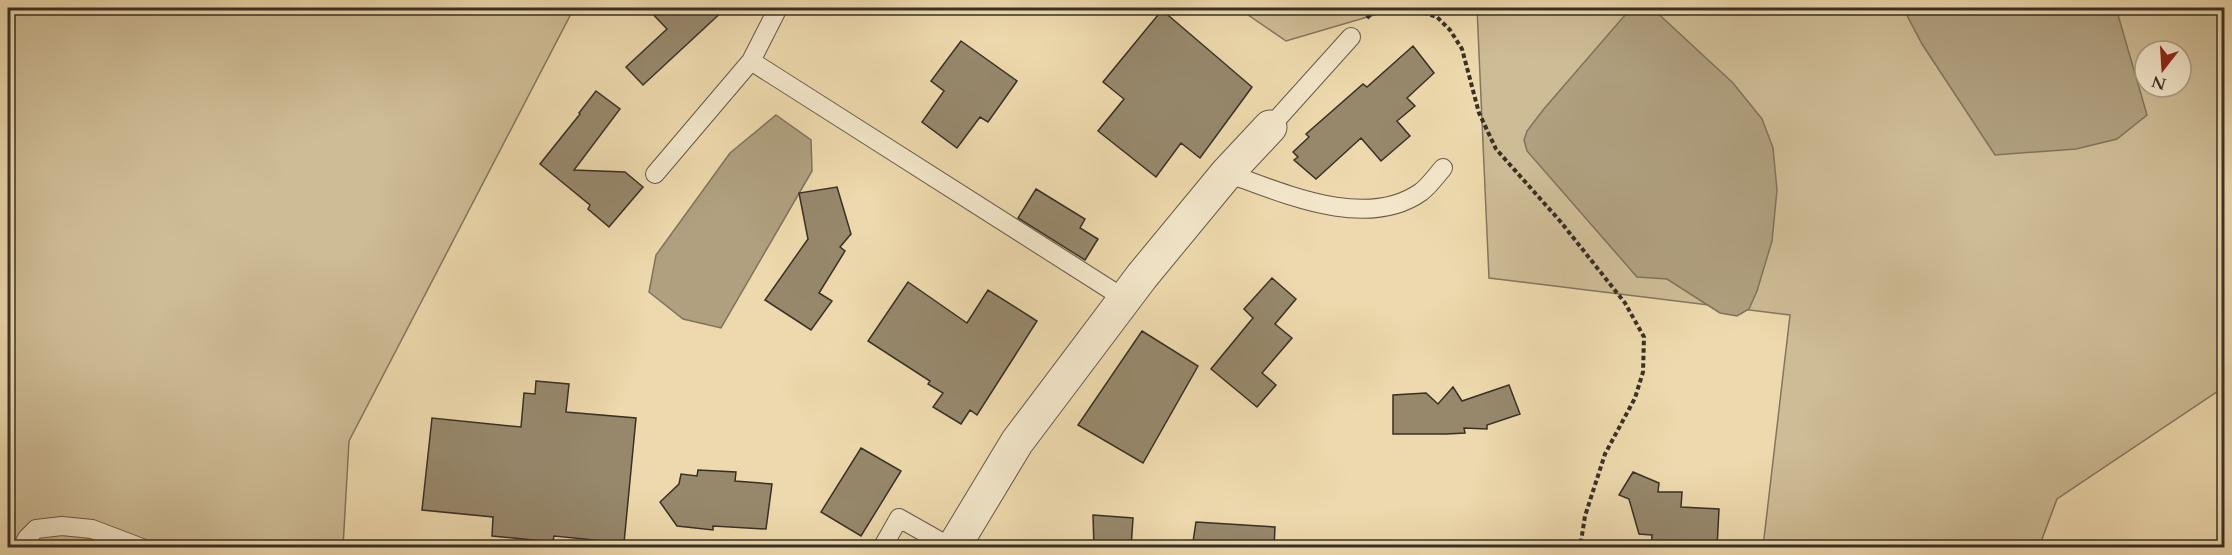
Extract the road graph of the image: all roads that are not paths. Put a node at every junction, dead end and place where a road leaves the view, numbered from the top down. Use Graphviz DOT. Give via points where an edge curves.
graph roads {
  1 [pos="778,8"];
  2 [pos="1352,37"];
  3 [pos="751,61"];
  4 [pos="1270,127"];
  5 [pos="1443,168"];
  6 [pos="1227,173"];
  7 [pos="655,174"];
  8 [pos="1125,299"];
  9 [pos="22,548"];
  10 [pos="142,548"];
  11 [pos="882,548"];
  12 [pos="952,548"];
  1 -- 3 [label="lane"];
  2 -- 4 [label="lane"];
  3 -- 7 [label="lane"];
  3 -- 8 [label="lane"];
  4 -- 6 [label="street"];
  5 -- 6 [label="lane" via="1421,192 1391,206 1356,209 1308,201"];
  6 -- 8 [label="street"];
  8 -- 12 [label="street" via="1017,442"];
  9 -- 10 [label="lane" via="36,530 62,526 92,529"];
  11 -- 12 [label="lane" via="899,518"];
}
